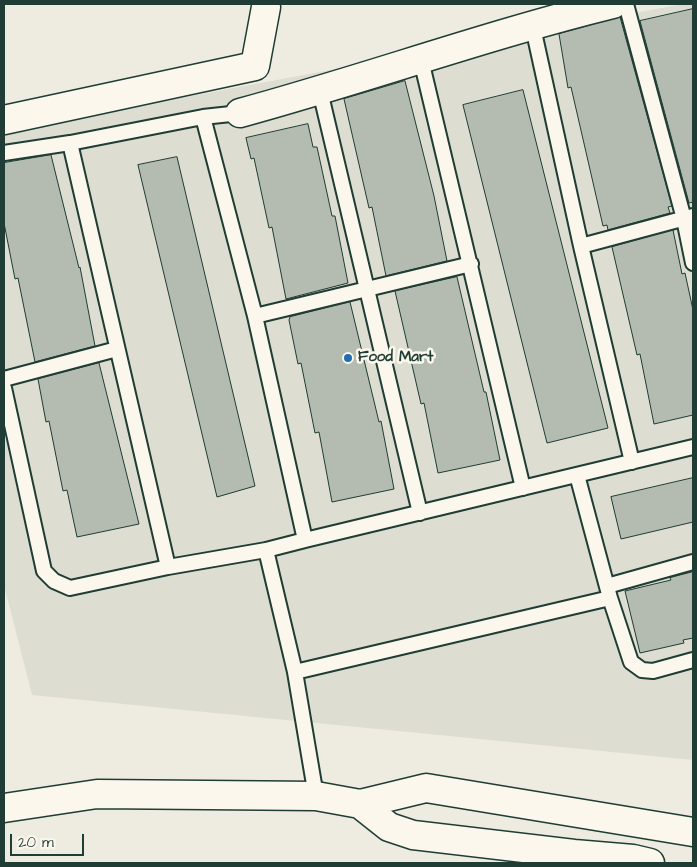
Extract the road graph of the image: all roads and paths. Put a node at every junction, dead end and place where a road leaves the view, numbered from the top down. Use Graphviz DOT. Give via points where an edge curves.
graph roads {
  1 [pos="613,4"];
  2 [pos="626,4"];
  3 [pos="270,5"];
  4 [pos="532,24"];
  5 [pos="421,60"];
  6 [pos="320,91"];
  7 [pos="240,113"];
  8 [pos="203,117"];
  9 [pos="4,120"];
  10 [pos="70,143"];
  11 [pos="4,153"];
  12 [pos="688,218"];
  13 [pos="581,246"];
  14 [pos="693,263"];
  15 [pos="471,264"];
  16 [pos="366,287"];
  17 [pos="255,316"];
  18 [pos="117,349"];
  19 [pos="4,379"];
  20 [pos="4,388"];
  21 [pos="693,447"];
  22 [pos="632,462"];
  23 [pos="577,475"];
  24 [pos="523,488"];
  25 [pos="420,513"];
  26 [pos="305,540"];
  27 [pos="266,550"];
  28 [pos="693,562"];
  29 [pos="168,567"];
  30 [pos="608,592"];
  31 [pos="693,660"];
  32 [pos="295,672"];
  33 [pos="316,796"];
  34 [pos="360,804"];
  35 [pos="4,808"];
  36 [pos="693,832"];
  37 [pos="491,854"];
  38 [pos="575,859"];
  39 [pos="650,863"];
  1 -- 4 [label="street"];
  2 -- 12 [label="lane"];
  3 -- 9 [label="street" via="256,66"];
  4 -- 5 [label="street"];
  4 -- 13 [label="lane"];
  5 -- 6 [label="street"];
  5 -- 15 [label="lane"];
  6 -- 7 [label="street"];
  6 -- 16 [label="lane"];
  7 -- 8 [label="lane"];
  8 -- 10 [label="lane"];
  8 -- 17 [label="lane"];
  10 -- 11 [label="lane"];
  10 -- 18 [label="lane"];
  12 -- 13 [label="lane"];
  12 -- 14 [label="lane"];
  13 -- 22 [label="lane"];
  15 -- 16 [label="lane"];
  15 -- 24 [label="lane"];
  16 -- 17 [label="lane"];
  16 -- 25 [label="lane"];
  17 -- 26 [label="lane"];
  18 -- 19 [label="lane"];
  18 -- 29 [label="lane"];
  20 -- 29 [label="lane" via="44,571 54,581 70,588"];
  21 -- 22 [label="lane"];
  22 -- 23 [label="lane"];
  23 -- 24 [label="lane"];
  23 -- 30 [label="lane"];
  24 -- 25 [label="lane"];
  25 -- 26 [label="lane"];
  26 -- 27 [label="lane"];
  27 -- 29 [label="lane"];
  27 -- 32 [label="lane"];
  28 -- 30 [label="lane"];
  30 -- 31 [label="lane" via="631,662 642,670 653,671"];
  30 -- 32 [label="lane"];
  32 -- 33 [label="lane"];
  33 -- 34 [label="street"];
  33 -- 35 [label="street" via="97,794"];
  34 -- 36 [label="street" via="426,788"];
  34 -- 37 [label="street" via="389,827"];
  37 -- 38 [label="street"];
  38 -- 39 [label="street" via="633,859"];
}
